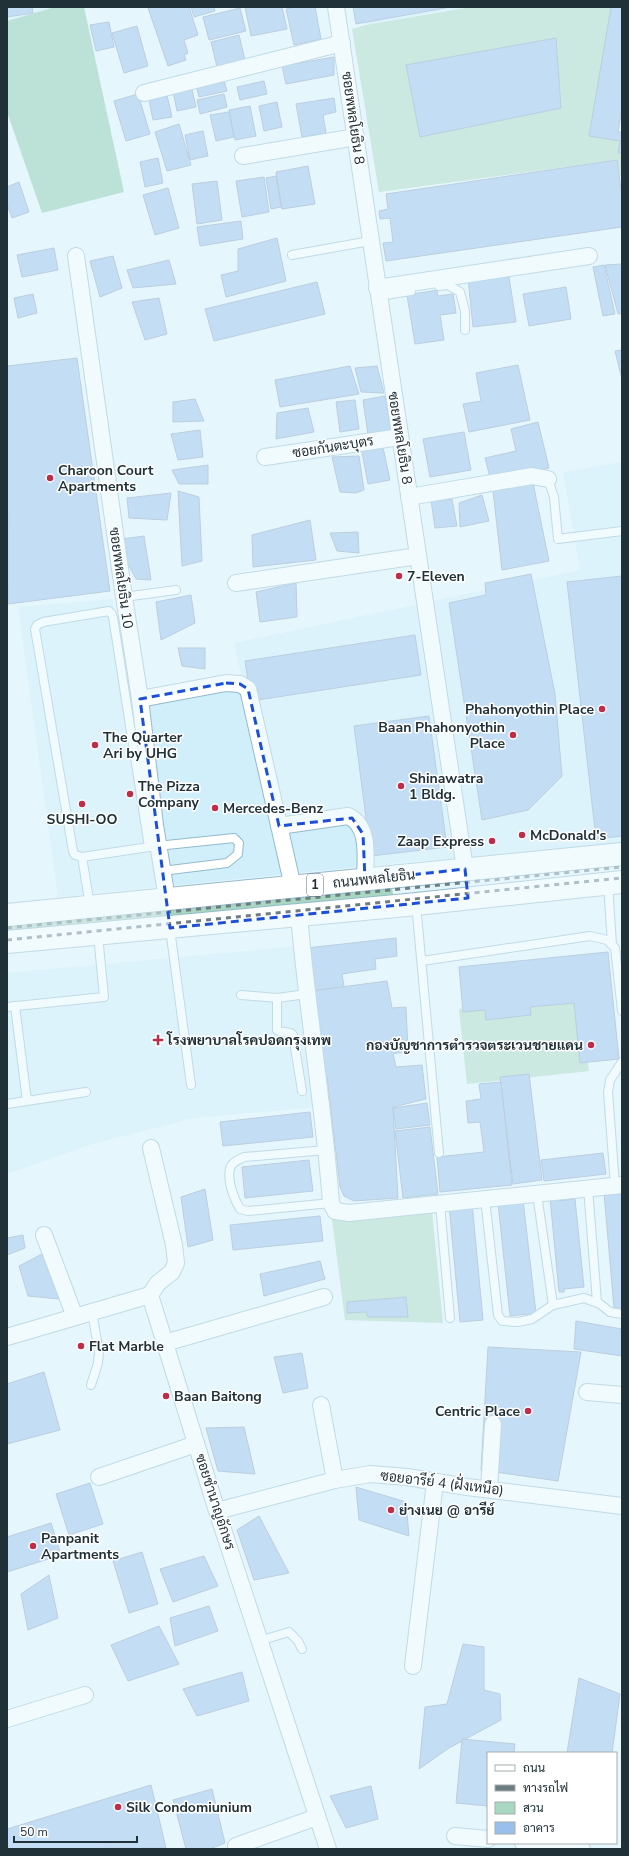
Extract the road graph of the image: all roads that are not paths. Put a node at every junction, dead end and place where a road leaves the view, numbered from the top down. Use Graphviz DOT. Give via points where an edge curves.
graph roads {
  1 [pos="336,7"];
  2 [pos="342,43"];
  3 [pos="144,93"];
  4 [pos="356,137"];
  5 [pos="243,156"];
  6 [pos="370,241"];
  7 [pos="292,255"];
  8 [pos="76,256"];
  9 [pos="589,256"];
  10 [pos="378,292"];
  11 [pos="465,330"];
  12 [pos="400,437"];
  13 [pos="265,457"];
  14 [pos="548,479"];
  15 [pos="409,497"];
  16 [pos="622,531"];
  17 [pos="418,556"];
  18 [pos="236,583"];
  19 [pos="176,590"];
  20 [pos="124,597"];
  21 [pos="140,699"];
  22 [pos="279,826"];
  23 [pos="154,846"];
  24 [pos="622,854"];
  25 [pos="82,857"];
  26 [pos="465,869"];
  27 [pos="162,871"];
  28 [pos="404,876"];
  29 [pos="365,880"];
  30 [pos="615,883"];
  31 [pos="293,887"];
  32 [pos="468,898"];
  33 [pos="166,899"];
  34 [pos="412,904"];
  35 [pos="90,906"];
  36 [pos="7,915"];
  37 [pos="299,915"];
  38 [pos="170,928"];
  39 [pos="98,934"];
  40 [pos="7,942"];
  41 [pos="612,945"];
  42 [pos="422,961"];
  43 [pos="307,994"];
  44 [pos="241,995"];
  45 [pos="277,998"];
  46 [pos="11,1006"];
  47 [pos="622,1011"];
  48 [pos="622,1062"];
  49 [pos="191,1085"];
  50 [pos="86,1092"];
  51 [pos="302,1092"];
  52 [pos="27,1101"];
  53 [pos="7,1104"];
  54 [pos="150,1148"];
  55 [pos="326,1150"];
  56 [pos="439,1153"];
  57 [pos="619,1185"];
  58 [pos="588,1188"];
  59 [pos="537,1194"];
  60 [pos="485,1199"];
  61 [pos="331,1203"];
  62 [pos="440,1204"];
  63 [pos="44,1234"];
  64 [pos="150,1295"];
  65 [pos="324,1297"];
  66 [pos="597,1302"];
  67 [pos="553,1305"];
  68 [pos="92,1312"];
  69 [pos="622,1314"];
  70 [pos="75,1317"];
  71 [pos="450,1318"];
  72 [pos="7,1337"];
  73 [pos="165,1343"];
  74 [pos="90,1385"];
  75 [pos="587,1392"];
  76 [pos="622,1395"];
  77 [pos="321,1405"];
  78 [pos="493,1424"];
  79 [pos="196,1444"];
  80 [pos="100,1477"];
  81 [pos="335,1480"];
  82 [pos="435,1482"];
  83 [pos="489,1489"];
  84 [pos="622,1506"];
  85 [pos="217,1511"];
  86 [pos="260,1640"];
  87 [pos="302,1649"];
  88 [pos="413,1666"];
  89 [pos="85,1696"];
  90 [pos="7,1719"];
  91 [pos="317,1817"];
  92 [pos="455,1836"];
  93 [pos="487,1839"];
  94 [pos="533,1844"];
  95 [pos="236,1846"];
  96 [pos="328,1849"];
  97 [pos="582,1849"];
  1 -- 2 [label="street, ซอยพหลโยธิน 8"];
  2 -- 3 [label="street"];
  2 -- 4 [label="street, ซอยพหลโยธิน 8"];
  4 -- 5 [label="street"];
  4 -- 6 [label="street, ซอยพหลโยธิน 8"];
  6 -- 7 [label="lane"];
  6 -- 10 [label="street, ซอยพหลโยธิน 8"];
  8 -- 20 [label="street, ซอยพหลโยธิน 10" via="94,419"];
  9 -- 10 [label="street"];
  10 -- 11 [label="lane" via="448,285 460,292 465,311"];
  10 -- 12 [label="street, ซอยพหลโยธิน 8"];
  12 -- 13 [label="street, ซอยกันตะบุตร"];
  12 -- 15 [label="street, ซอยพหลโยธิน 8"];
  14 -- 15 [label="street" via="532,476"];
  14 -- 16 [label="lane" via="554,497 558,539"];
  15 -- 17 [label="street, ซอยพหลโยธิน 8"];
  17 -- 18 [label="street"];
  17 -- 26 [label="street, ซอยพหลโยธิน 8"];
  19 -- 20 [label="lane"];
  20 -- 21 [label="street, ซอยพหลโยธิน 10"];
  21 -- 22 [label="street" via="226,683 240,684 248,689"];
  21 -- 23 [label="street, ซอยพหลโยธิน 10"];
  22 -- 29 [label="street" via="348,816 357,821 363,834"];
  22 -- 31 [label="street"];
  23 -- 25 [label="lane"];
  23 -- 25 [label="lane" via="113,617 112,613 106,612 43,622 35,629 73,851 75,855"];
  23 -- 27 [label="street, ซอยพหลโยธิน 10"];
  23 -- 27 [label="lane" via="234,838 239,843 238,854 227,863"];
  24 -- 26 [label="main road, ถนนพหลโยธิน / 1"];
  25 -- 35 [label="lane"];
  26 -- 28 [label="main road, ถนนพหลโยธิน / 1"];
  26 -- 32 [label="main road"];
  27 -- 33 [label="street, ซอยพหลโยธิน 10"];
  28 -- 29 [label="main road, ถนนพหลโยธิน / 1"];
  28 -- 34 [label="main road"];
  29 -- 31 [label="main road, ถนนพหลโยธิน / 1"];
  30 -- 32 [label="main road, ถนนพหลโยธิน / 1"];
  30 -- 41 [label="lane"];
  31 -- 33 [label="main road, ถนนพหลโยธิน / 1"];
  32 -- 34 [label="main road, ถนนพหลโยธิน / 1"];
  33 -- 35 [label="main road, ถนนพหลโยธิน / 1"];
  33 -- 38 [label="main road"];
  34 -- 37 [label="main road, ถนนพหลโยธิน / 1"];
  34 -- 42 [label="lane"];
  35 -- 36 [label="main road, ถนนพหลโยธิน / 1"];
  37 -- 38 [label="main road, ถนนพหลโยธิน / 1"];
  37 -- 43 [label="street"];
  38 -- 39 [label="main road, ถนนพหลโยธิน / 1"];
  38 -- 49 [label="lane"];
  39 -- 40 [label="main road, ถนนพหลโยธิน / 1"];
  39 -- 46 [label="lane" via="104,997"];
  41 -- 42 [label="lane" via="607,940 590,936"];
  41 -- 47 [label="lane" via="615,948"];
  42 -- 56 [label="lane"];
  43 -- 45 [label="lane"];
  43 -- 55 [label="street"];
  44 -- 45 [label="lane"];
  45 -- 51 [label="lane" via="277,1029 279,1032 293,1034"];
  46 -- 52 [label="lane"];
  48 -- 57 [label="lane" via="610,1080 608,1092"];
  50 -- 52 [label="lane"];
  52 -- 53 [label="lane"];
  54 -- 64 [label="street" via="174,1245 176,1264 172,1272 158,1283"];
  55 -- 61 [label="street"];
  55 -- 61 [label="lane" via="244,1157 234,1162 230,1168 232,1196 240,1208 248,1211"];
  57 -- 58 [label="street"];
  58 -- 59 [label="street"];
  58 -- 66 [label="lane"];
  59 -- 60 [label="street"];
  59 -- 67 [label="lane"];
  60 -- 62 [label="street"];
  60 -- 67 [label="lane" via="498,1315 502,1321 518,1322 532,1319"];
  61 -- 62 [label="street" via="335,1211 350,1213"];
  62 -- 71 [label="lane"];
  63 -- 70 [label="street"];
  64 -- 68 [label="street"];
  64 -- 73 [label="street, ซอยชำนาญอักษร"];
  65 -- 73 [label="street"];
  66 -- 67 [label="lane" via="584,1298"];
  66 -- 69 [label="lane" via="610,1312"];
  68 -- 70 [label="street"];
  68 -- 74 [label="lane" via="99,1352"];
  70 -- 72 [label="street"];
  73 -- 79 [label="street, ซอยชำนาญอักษร"];
  75 -- 76 [label="street"];
  77 -- 81 [label="street"];
  78 -- 83 [label="street"];
  79 -- 80 [label="street"];
  79 -- 85 [label="street, ซอยชำนาญอักษร"];
  81 -- 82 [label="street, ซอยอารีย์ 4 (ฝั่งเหนือ)" via="370,1474"];
  81 -- 85 [label="street, ซอยอารีย์ 4 (ฝั่งเหนือ)"];
  82 -- 83 [label="street, ซอยอารีย์ 4 (ฝั่งเหนือ)"];
  82 -- 88 [label="street"];
  83 -- 84 [label="street, ซอยอารีย์ 4 (ฝั่งเหนือ)"];
  85 -- 86 [label="street, ซอยชำนาญอักษร"];
  86 -- 87 [label="lane" via="289,1632"];
  86 -- 91 [label="street, ซอยชำนาญอักษร"];
  89 -- 90 [label="street"];
  91 -- 95 [label="street"];
  91 -- 96 [label="street, ซอยชำนาญอักษร"];
  92 -- 93 [label="street"];
  94 -- 97 [label="street"];
}
